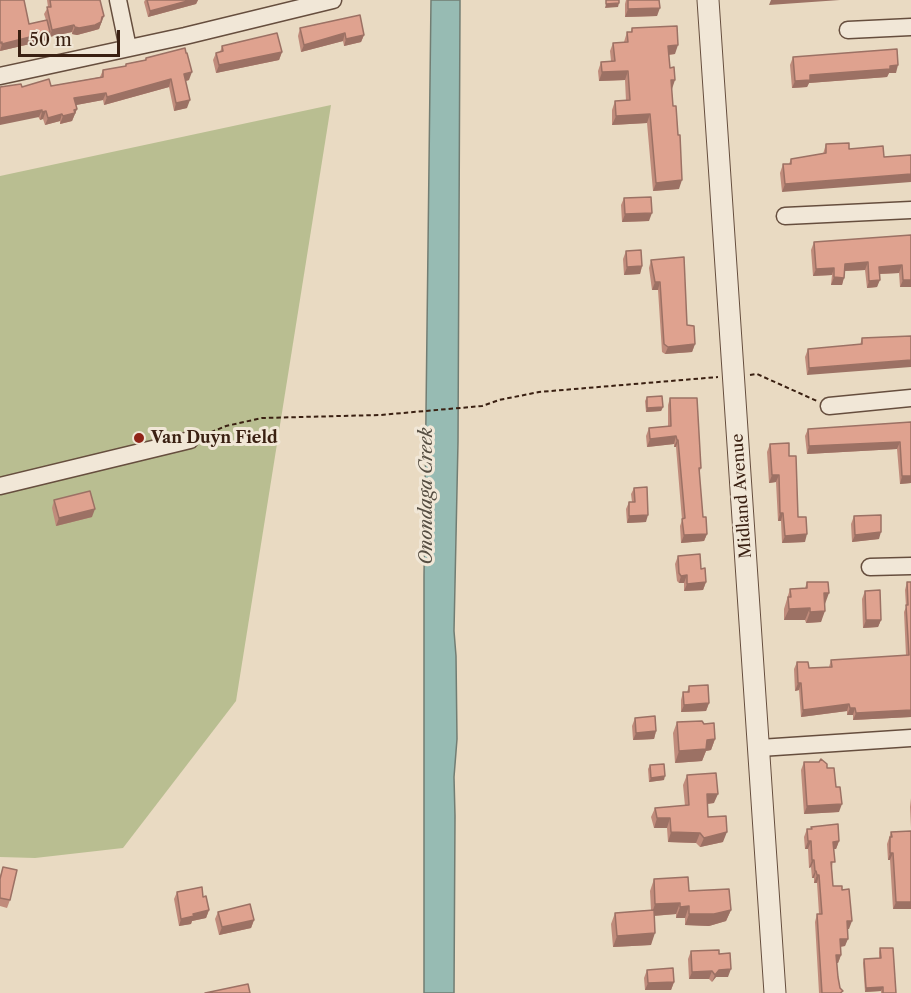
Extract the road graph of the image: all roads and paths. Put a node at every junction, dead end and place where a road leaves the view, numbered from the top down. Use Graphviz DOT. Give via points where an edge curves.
graph roads {
  1 [pos="118,0"];
  2 [pos="333,0"];
  3 [pos="708,0"];
  4 [pos="279,7"];
  5 [pos="911,27"];
  6 [pos="848,30"];
  7 [pos="128,48"];
  8 [pos="0,76"];
  9 [pos="911,210"];
  10 [pos="785,216"];
  11 [pos="744,375"];
  12 [pos="720,377"];
  13 [pos="911,398"];
  14 [pos="829,406"];
  15 [pos="190,440"];
  16 [pos="0,486"];
  17 [pos="911,566"];
  18 [pos="870,567"];
  19 [pos="911,738"];
  20 [pos="760,748"];
  21 [pos="775,993"];
  1 -- 7 [label="street"];
  2 -- 4 [label="street"];
  3 -- 20 [label="street, Midland Avenue"];
  4 -- 7 [label="street"];
  5 -- 6 [label="street"];
  7 -- 8 [label="street"];
  9 -- 10 [label="street"];
  11 -- 14 [label="path" via="757,374"];
  12 -- 15 [label="path" via="539,392 482,406 405,413 262,418"];
  13 -- 14 [label="street"];
  15 -- 16 [label="street"];
  17 -- 18 [label="street"];
  19 -- 20 [label="street"];
  20 -- 21 [label="street, Midland Avenue"];
}
